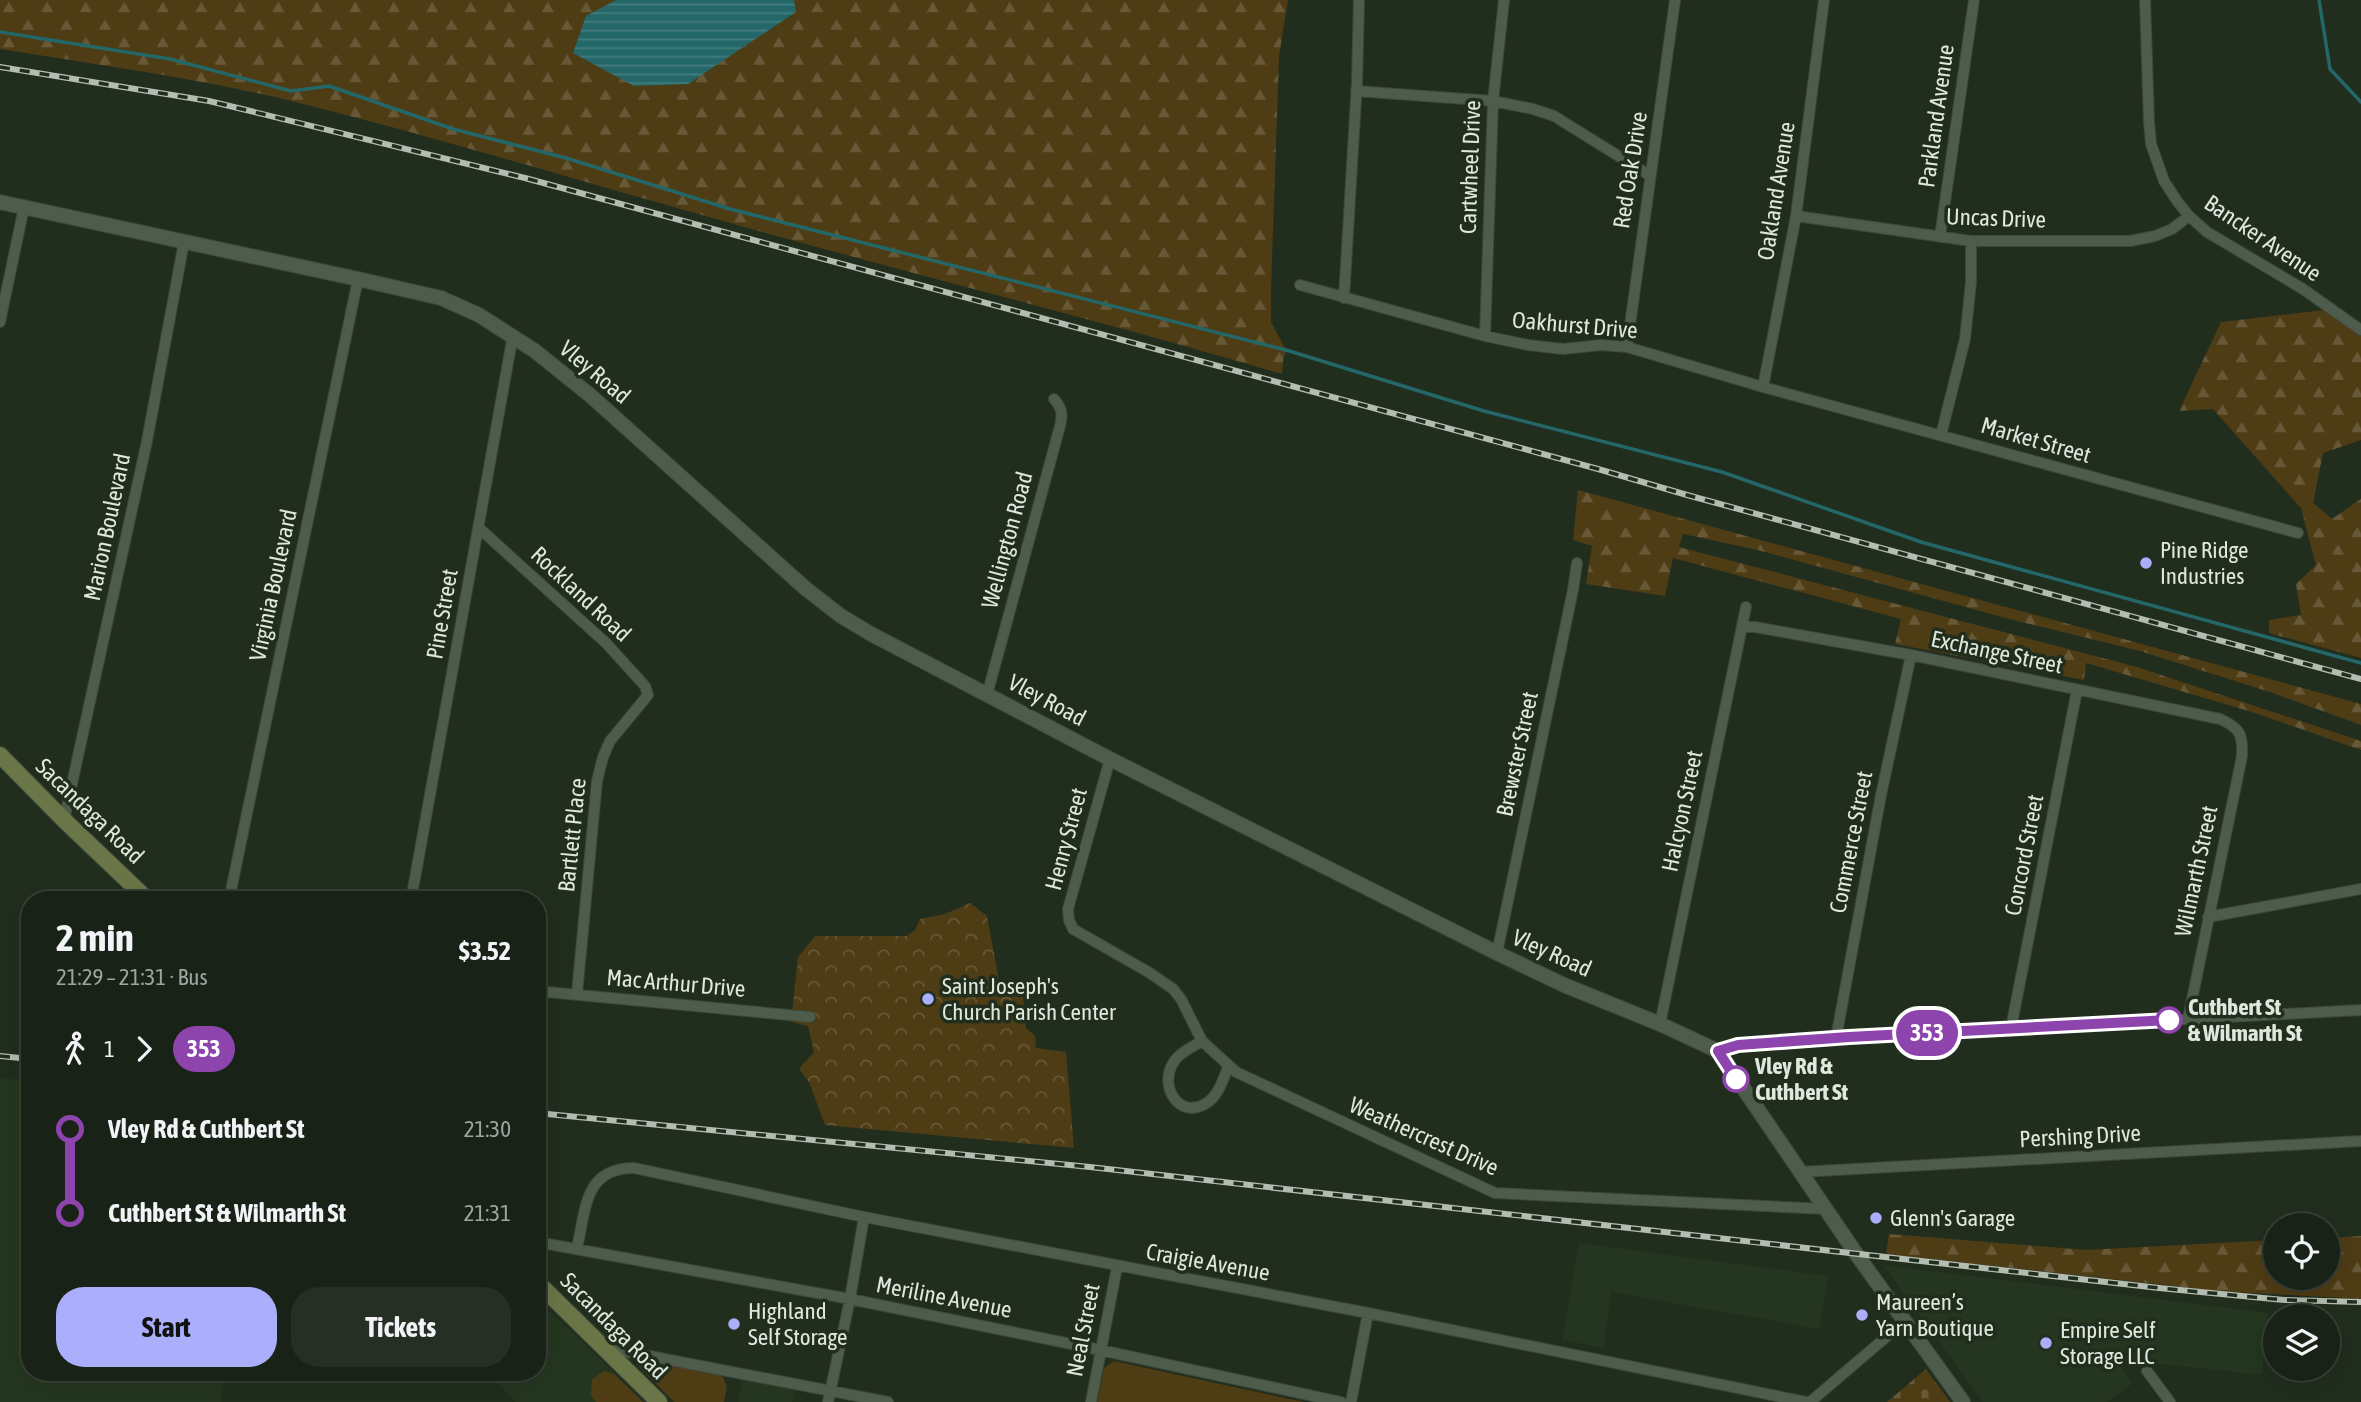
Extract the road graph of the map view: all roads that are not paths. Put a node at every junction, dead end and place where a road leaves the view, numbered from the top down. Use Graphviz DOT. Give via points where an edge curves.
graph roads {
  1 [pos="1359,0"];
  2 [pos="1504,0"];
  3 [pos="1675,0"];
  4 [pos="1824,0"];
  5 [pos="1974,0"];
  6 [pos="2146,0"];
  7 [pos="1356,91"];
  8 [pos="1493,101"];
  9 [pos="1649,175"];
  10 [pos="0,202"];
  11 [pos="24,207"];
  12 [pos="1796,216"];
  13 [pos="2189,216"];
  14 [pos="1940,237"];
  15 [pos="1971,241"];
  16 [pos="184,242"];
  17 [pos="358,279"];
  18 [pos="1300,285"];
  19 [pos="1344,298"];
  20 [pos="0,322"];
  21 [pos="2361,330"];
  22 [pos="513,335"];
  23 [pos="1485,336"];
  24 [pos="1627,347"];
  25 [pos="1763,387"];
  26 [pos="1054,399"];
  27 [pos="1941,435"];
  28 [pos="479,528"];
  29 [pos="2298,533"];
  30 [pos="1577,563"];
  31 [pos="1746,607"];
  32 [pos="1742,627"];
  33 [pos="1911,655"];
  34 [pos="2077,690"];
  35 [pos="648,695"];
  36 [pos="987,695"];
  37 [pos="2240,732"];
  38 [pos="0,755"];
  39 [pos="1110,759"];
  40 [pos="64,820"];
  41 [pos="2361,889"];
  42 [pos="139,891"];
  43 [pos="231,891"];
  44 [pos="413,891"];
  45 [pos="2208,917"];
  46 [pos="1073,929"];
  47 [pos="1497,953"];
  48 [pos="546,991"];
  49 [pos="577,994"];
  50 [pos="2361,1010"];
  51 [pos="810,1017"];
  52 [pos="2188,1019"];
  53 [pos="1660,1024"];
  54 [pos="2013,1029"];
  55 [pos="1836,1038"];
  56 [pos="1202,1041"];
  57 [pos="1718,1051"];
  58 [pos="1228,1067"];
  59 [pos="2361,1141"];
  60 [pos="1800,1172"];
  61 [pos="1826,1209"];
  62 [pos="864,1217"];
  63 [pos="546,1243"];
  64 [pos="577,1248"];
  65 [pos="1117,1266"];
  66 [pos="546,1291"];
  67 [pos="850,1300"];
  68 [pos="1368,1313"];
  69 [pos="1905,1321"];
  70 [pos="601,1346"];
  71 [pos="1102,1350"];
  72 [pos="2147,1371"];
  73 [pos="829,1396"];
  74 [pos="659,1402"];
  75 [pos="888,1402"];
  76 [pos="1091,1402"];
  77 [pos="1341,1402"];
  78 [pos="1352,1402"];
  79 [pos="1808,1402"];
  80 [pos="1963,1402"];
  81 [pos="2170,1402"];
  1 -- 7 [label="street"];
  2 -- 8 [label="street, Cartwheel Drive"];
  3 -- 9 [label="street, Red Oak Drive"];
  4 -- 12 [label="street, Oakland Avenue"];
  5 -- 14 [label="street, Parkland Avenue"];
  6 -- 13 [label="street, Bancker Avenue" via="2151,144 2164,181"];
  7 -- 8 [label="street"];
  7 -- 19 [label="street"];
  8 -- 9 [label="street" via="1554,116"];
  8 -- 23 [label="street, Cartwheel Drive"];
  9 -- 24 [label="street, Red Oak Drive"];
  10 -- 11 [label="street, Vley Road"];
  11 -- 16 [label="street, Vley Road"];
  11 -- 20 [label="street"];
  12 -- 14 [label="street, Uncas Drive"];
  12 -- 25 [label="street, Oakland Avenue"];
  13 -- 15 [label="street, Uncas Drive" via="2172,229 2130,241"];
  13 -- 21 [label="street, Bancker Avenue"];
  14 -- 15 [label="street, Uncas Drive"];
  15 -- 27 [label="street" via="1965,339"];
  16 -- 17 [label="street, Vley Road"];
  16 -- 40 [label="street, Marion Boulevard" via="147,441"];
  17 -- 22 [label="street, Vley Road" via="441,298"];
  17 -- 43 [label="street, Virginia Boulevard"];
  18 -- 19 [label="street, Oakhurst Drive"];
  19 -- 23 [label="street, Oakhurst Drive"];
  22 -- 28 [label="street, Pine Street"];
  22 -- 36 [label="street, Vley Road" via="591,396 782,569 841,616"];
  23 -- 24 [label="street, Oakhurst Drive" via="1563,349"];
  24 -- 25 [label="street, Oakhurst Drive"];
  25 -- 27 [label="street, Market Street"];
  26 -- 36 [label="street, Wellington Road" via="1062,415 1060,426"];
  27 -- 29 [label="street, Market Street"];
  28 -- 35 [label="street, Rockland Road" via="606,643"];
  28 -- 44 [label="street, Pine Street"];
  30 -- 47 [label="street, Brewster Street"];
  31 -- 32 [label="street, Halcyon Street"];
  32 -- 33 [label="street, Exchange Street"];
  32 -- 53 [label="street, Halcyon Street"];
  33 -- 34 [label="street, Exchange Street"];
  33 -- 55 [label="street, Commerce Street"];
  34 -- 37 [label="street, Exchange Street" via="2220,719"];
  34 -- 54 [label="street, Concord Street"];
  35 -- 49 [label="street, Bartlett Place" via="610,741 597,781"];
  36 -- 39 [label="street, Vley Road"];
  37 -- 45 [label="street, Wilmarth Street" via="2242,756"];
  38 -- 40 [label="main road, Sacandaga Road"];
  39 -- 46 [label="street, Henry Street" via="1069,909"];
  39 -- 47 [label="street, Vley Road"];
  40 -- 42 [label="main road, Sacandaga Road"];
  41 -- 45 [label="street"];
  45 -- 52 [label="street, Wilmarth Street"];
  46 -- 56 [label="street, Weathercrest Drive" via="1173,989"];
  47 -- 53 [label="street, Vley Road"];
  48 -- 49 [label="street, Mac Arthur Drive"];
  49 -- 51 [label="street, Mac Arthur Drive"];
  50 -- 52 [label="street"];
  52 -- 54 [label="street"];
  53 -- 57 [label="street, Vley Road"];
  54 -- 55 [label="street"];
  55 -- 57 [label="street" via="1738,1045"];
  56 -- 58 [label="street, Weathercrest Drive"];
  56 -- 58 [label="street" via="1172,1065 1168,1080 1176,1102 1195,1107 1206,1104 1219,1090"];
  57 -- 60 [label="street"];
  58 -- 61 [label="street, Weathercrest Drive" via="1495,1193"];
  59 -- 60 [label="street, Pershing Drive"];
  60 -- 61 [label="street"];
  61 -- 69 [label="street"];
  62 -- 64 [label="street, Craigie Avenue" via="634,1168 614,1169 590,1192"];
  62 -- 65 [label="street, Craigie Avenue"];
  62 -- 67 [label="street"];
  63 -- 64 [label="street, Meriline Avenue"];
  64 -- 67 [label="street, Meriline Avenue"];
  65 -- 68 [label="street, Craigie Avenue"];
  65 -- 71 [label="street, Neal Street"];
  66 -- 70 [label="main road, Sacandaga Road"];
  67 -- 71 [label="street, Meriline Avenue"];
  67 -- 73 [label="street"];
  68 -- 78 [label="street"];
  68 -- 79 [label="street, Craigie Avenue"];
  69 -- 79 [label="street"];
  69 -- 80 [label="street"];
  70 -- 73 [label="street"];
  70 -- 74 [label="main road, Sacandaga Road"];
  71 -- 76 [label="street, Neal Street"];
  71 -- 77 [label="street, Meriline Avenue"];
  72 -- 81 [label="street"];
  73 -- 75 [label="street"];
}
